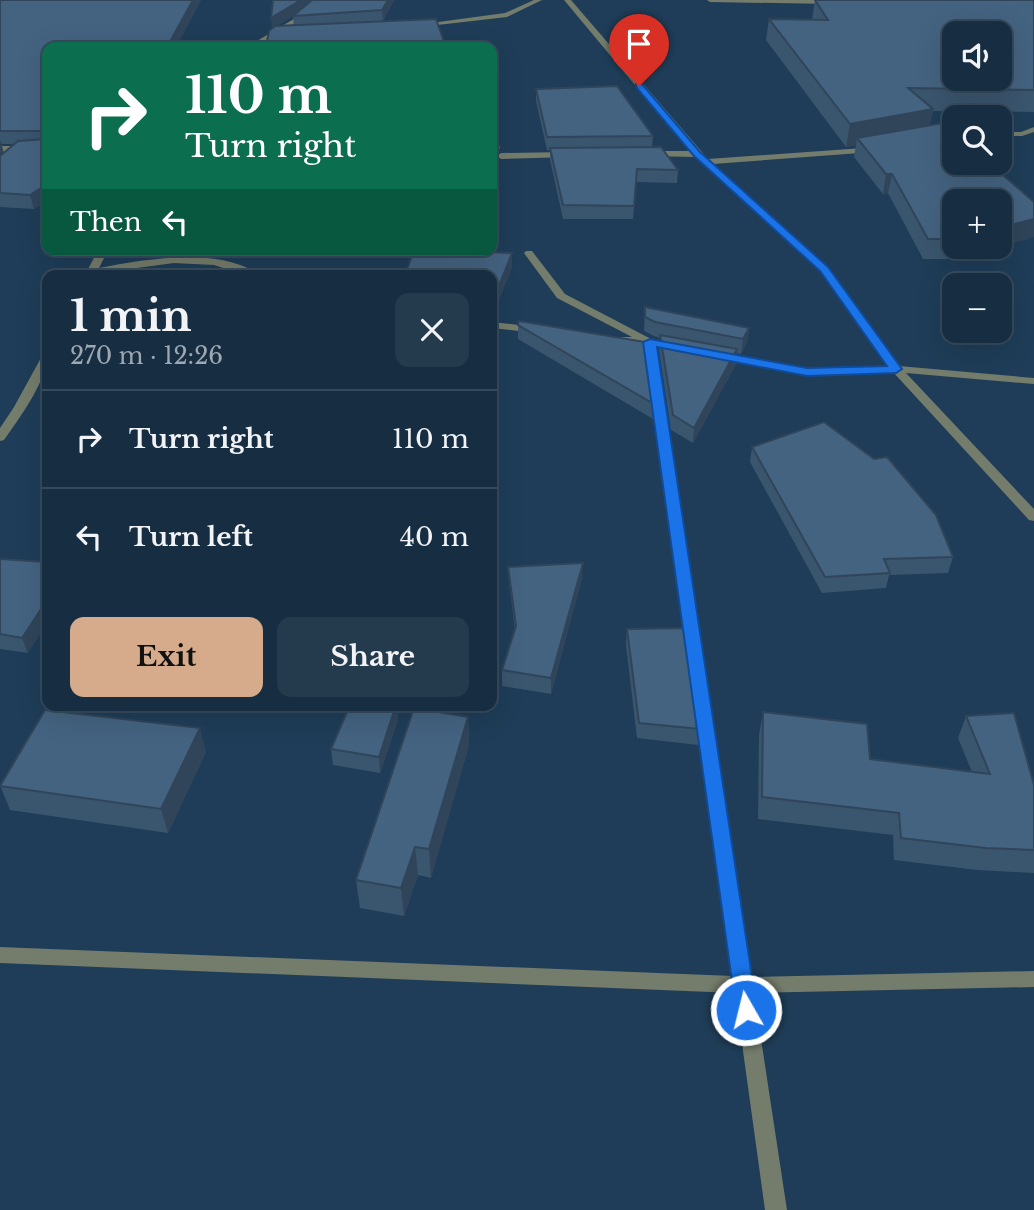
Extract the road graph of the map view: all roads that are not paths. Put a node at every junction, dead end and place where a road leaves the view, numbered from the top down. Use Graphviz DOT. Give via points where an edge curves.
graph roads {
  1 [pos="320,0"];
  2 [pos="539,0"];
  3 [pos="566,0"];
  4 [pos="575,0"];
  5 [pos="710,0"];
  6 [pos="834,2"];
  7 [pos="410,25"];
  8 [pos="289,32"];
  9 [pos="275,33"];
  10 [pos="260,42"];
  11 [pos="1034,129"];
  12 [pos="1012,134"];
  13 [pos="885,147"];
  14 [pos="0,149"];
  15 [pos="19,149"];
  16 [pos="42,149"];
  17 [pos="497,151"];
  18 [pos="645,154"];
  19 [pos="697,154"];
  20 [pos="579,155"];
  21 [pos="9,158"];
  22 [pos="708,162"];
  23 [pos="529,253"];
  24 [pos="106,270"];
  25 [pos="244,270"];
  26 [pos="497,326"];
  27 [pos="544,331"];
  28 [pos="610,338"];
  29 [pos="650,342"];
  30 [pos="42,365"];
  31 [pos="896,369"];
  32 [pos="1034,382"];
  33 [pos="0,437"];
  34 [pos="1034,517"];
  35 [pos="0,955"];
  36 [pos="1034,979"];
  37 [pos="743,985"];
  38 [pos="776,1210"];
  1 -- 9 [label="street"];
  2 -- 7 [label="street" via="507,15"];
  3 -- 4 [label="street"];
  3 -- 19 [label="street"];
  5 -- 6 [label="street"];
  8 -- 9 [label="street"];
  9 -- 10 [label="street"];
  11 -- 12 [label="street"];
  13 -- 22 [label="street"];
  14 -- 15 [label="street"];
  15 -- 16 [label="street"];
  15 -- 21 [label="street"];
  17 -- 20 [label="street"];
  18 -- 19 [label="street"];
  19 -- 22 [label="street"];
  22 -- 31 [label="street" via="824,269"];
  23 -- 29 [label="street" via="561,296"];
  24 -- 25 [label="street" via="165,258 230,264"];
  26 -- 27 [label="street"];
  28 -- 29 [label="street"];
  29 -- 31 [label="street" via="807,372"];
  29 -- 37 [label="street"];
  30 -- 33 [label="street"];
  31 -- 32 [label="street"];
  31 -- 34 [label="street"];
  35 -- 37 [label="street"];
  36 -- 37 [label="street"];
  37 -- 38 [label="street"];
}
